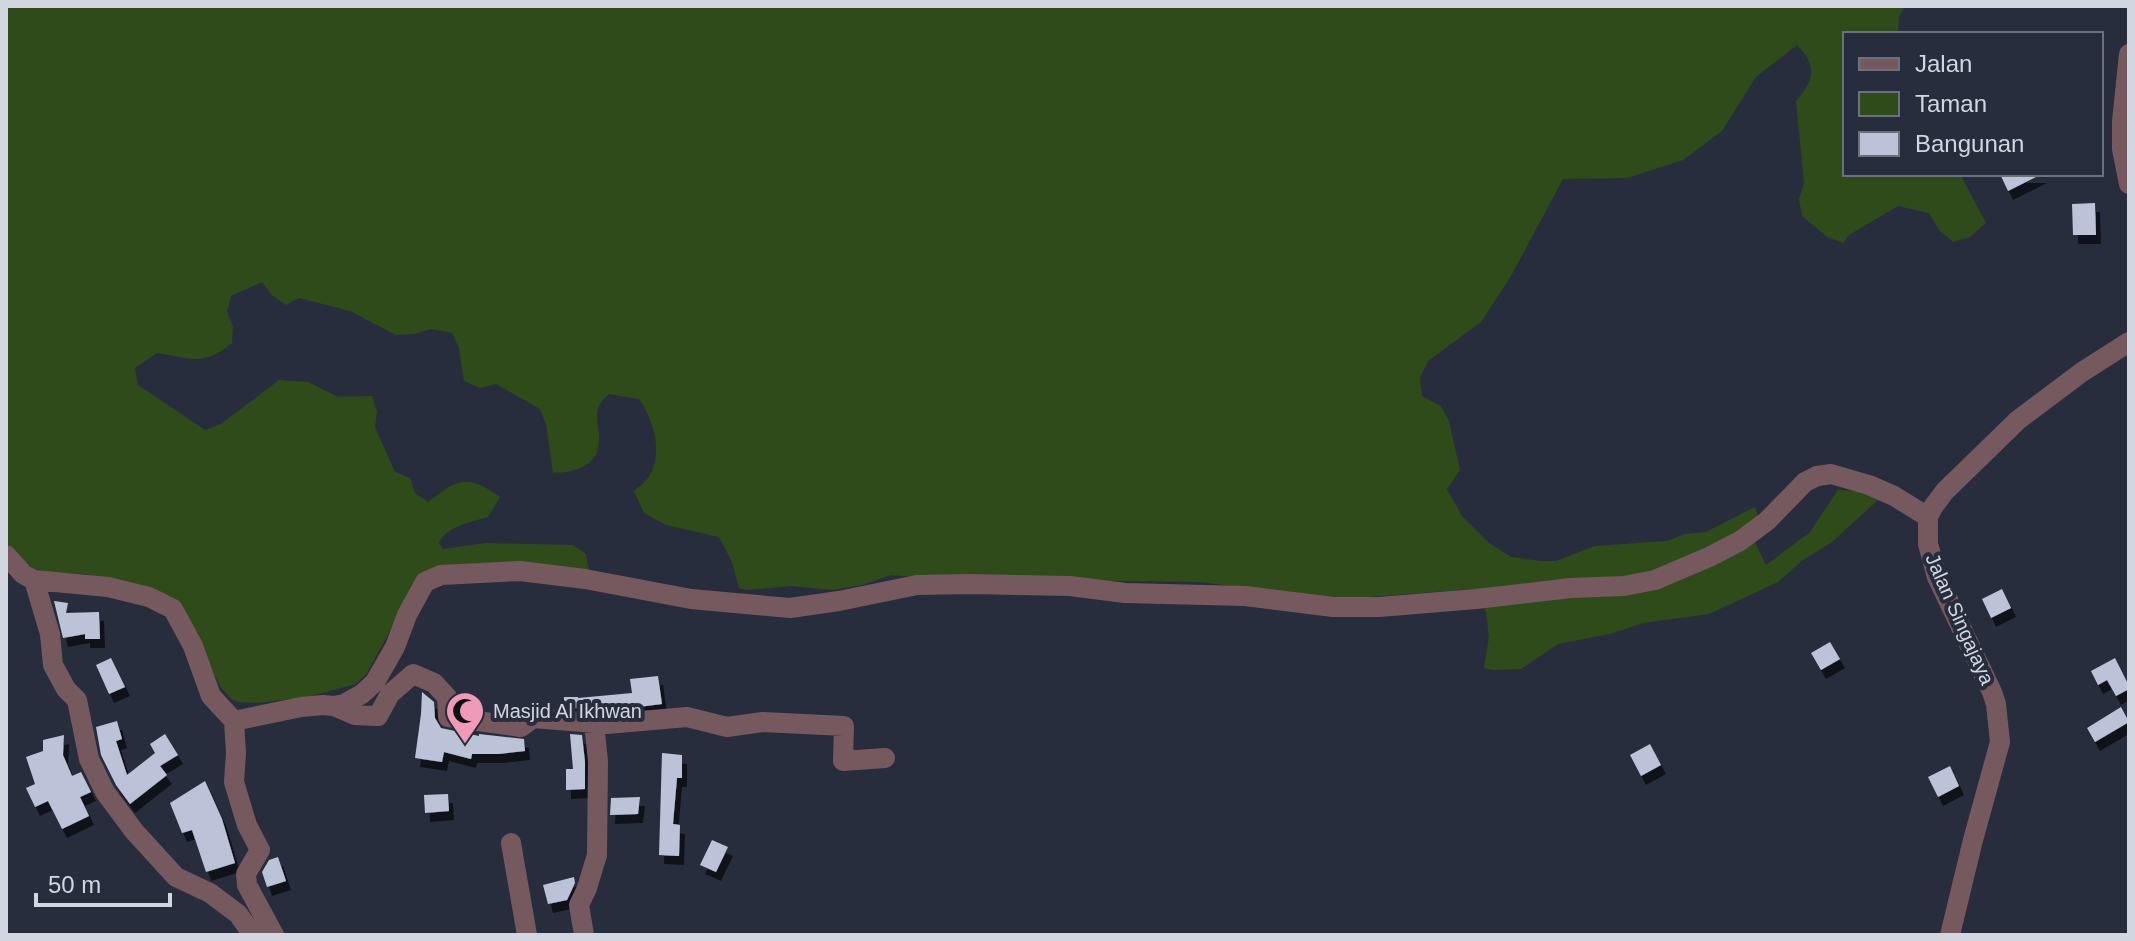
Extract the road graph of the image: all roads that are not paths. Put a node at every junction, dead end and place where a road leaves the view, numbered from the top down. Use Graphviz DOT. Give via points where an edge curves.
graph roads {
  1 [pos="2129,54"];
  2 [pos="2129,184"];
  3 [pos="2129,342"];
  4 [pos="1928,517"];
  5 [pos="6,555"];
  6 [pos="34,580"];
  7 [pos="334,706"];
  8 [pos="234,721"];
  9 [pos="594,723"];
  10 [pos="885,758"];
  11 [pos="511,843"];
  12 [pos="253,935"];
  13 [pos="274,935"];
  14 [pos="527,935"];
  15 [pos="584,935"];
  16 [pos="1950,935"];
  1 -- 2 [label="street" via="2122,149"];
  3 -- 4 [label="street" via="2018,420 1945,491"];
  4 -- 7 [label="street" via="1853,479 1817,476 1740,541 1655,580 1379,607 970,584 917,585 790,608 691,599 520,571 441,575 425,582 375,682 352,701"];
  4 -- 16 [label="street, Jalan Singajaya" via="1928,544 1937,577 1992,692 2000,742"];
  5 -- 6 [label="street"];
  6 -- 8 [label="street" via="108,587 173,609 211,696"];
  6 -- 12 [label="street" via="53,665 77,700 89,759 105,792 176,877 238,914"];
  7 -- 8 [label="street"];
  7 -- 9 [label="street" via="355,715 378,716 390,694 413,674 434,683 447,697 448,717 521,727 533,718"];
  8 -- 13 [label="street" via="234,782 260,850 246,874 247,885"];
  9 -- 10 [label="street" via="687,717 727,727 763,722 844,726 843,761"];
  9 -- 15 [label="street" via="597,855 579,905"];
  11 -- 14 [label="street"];
}
